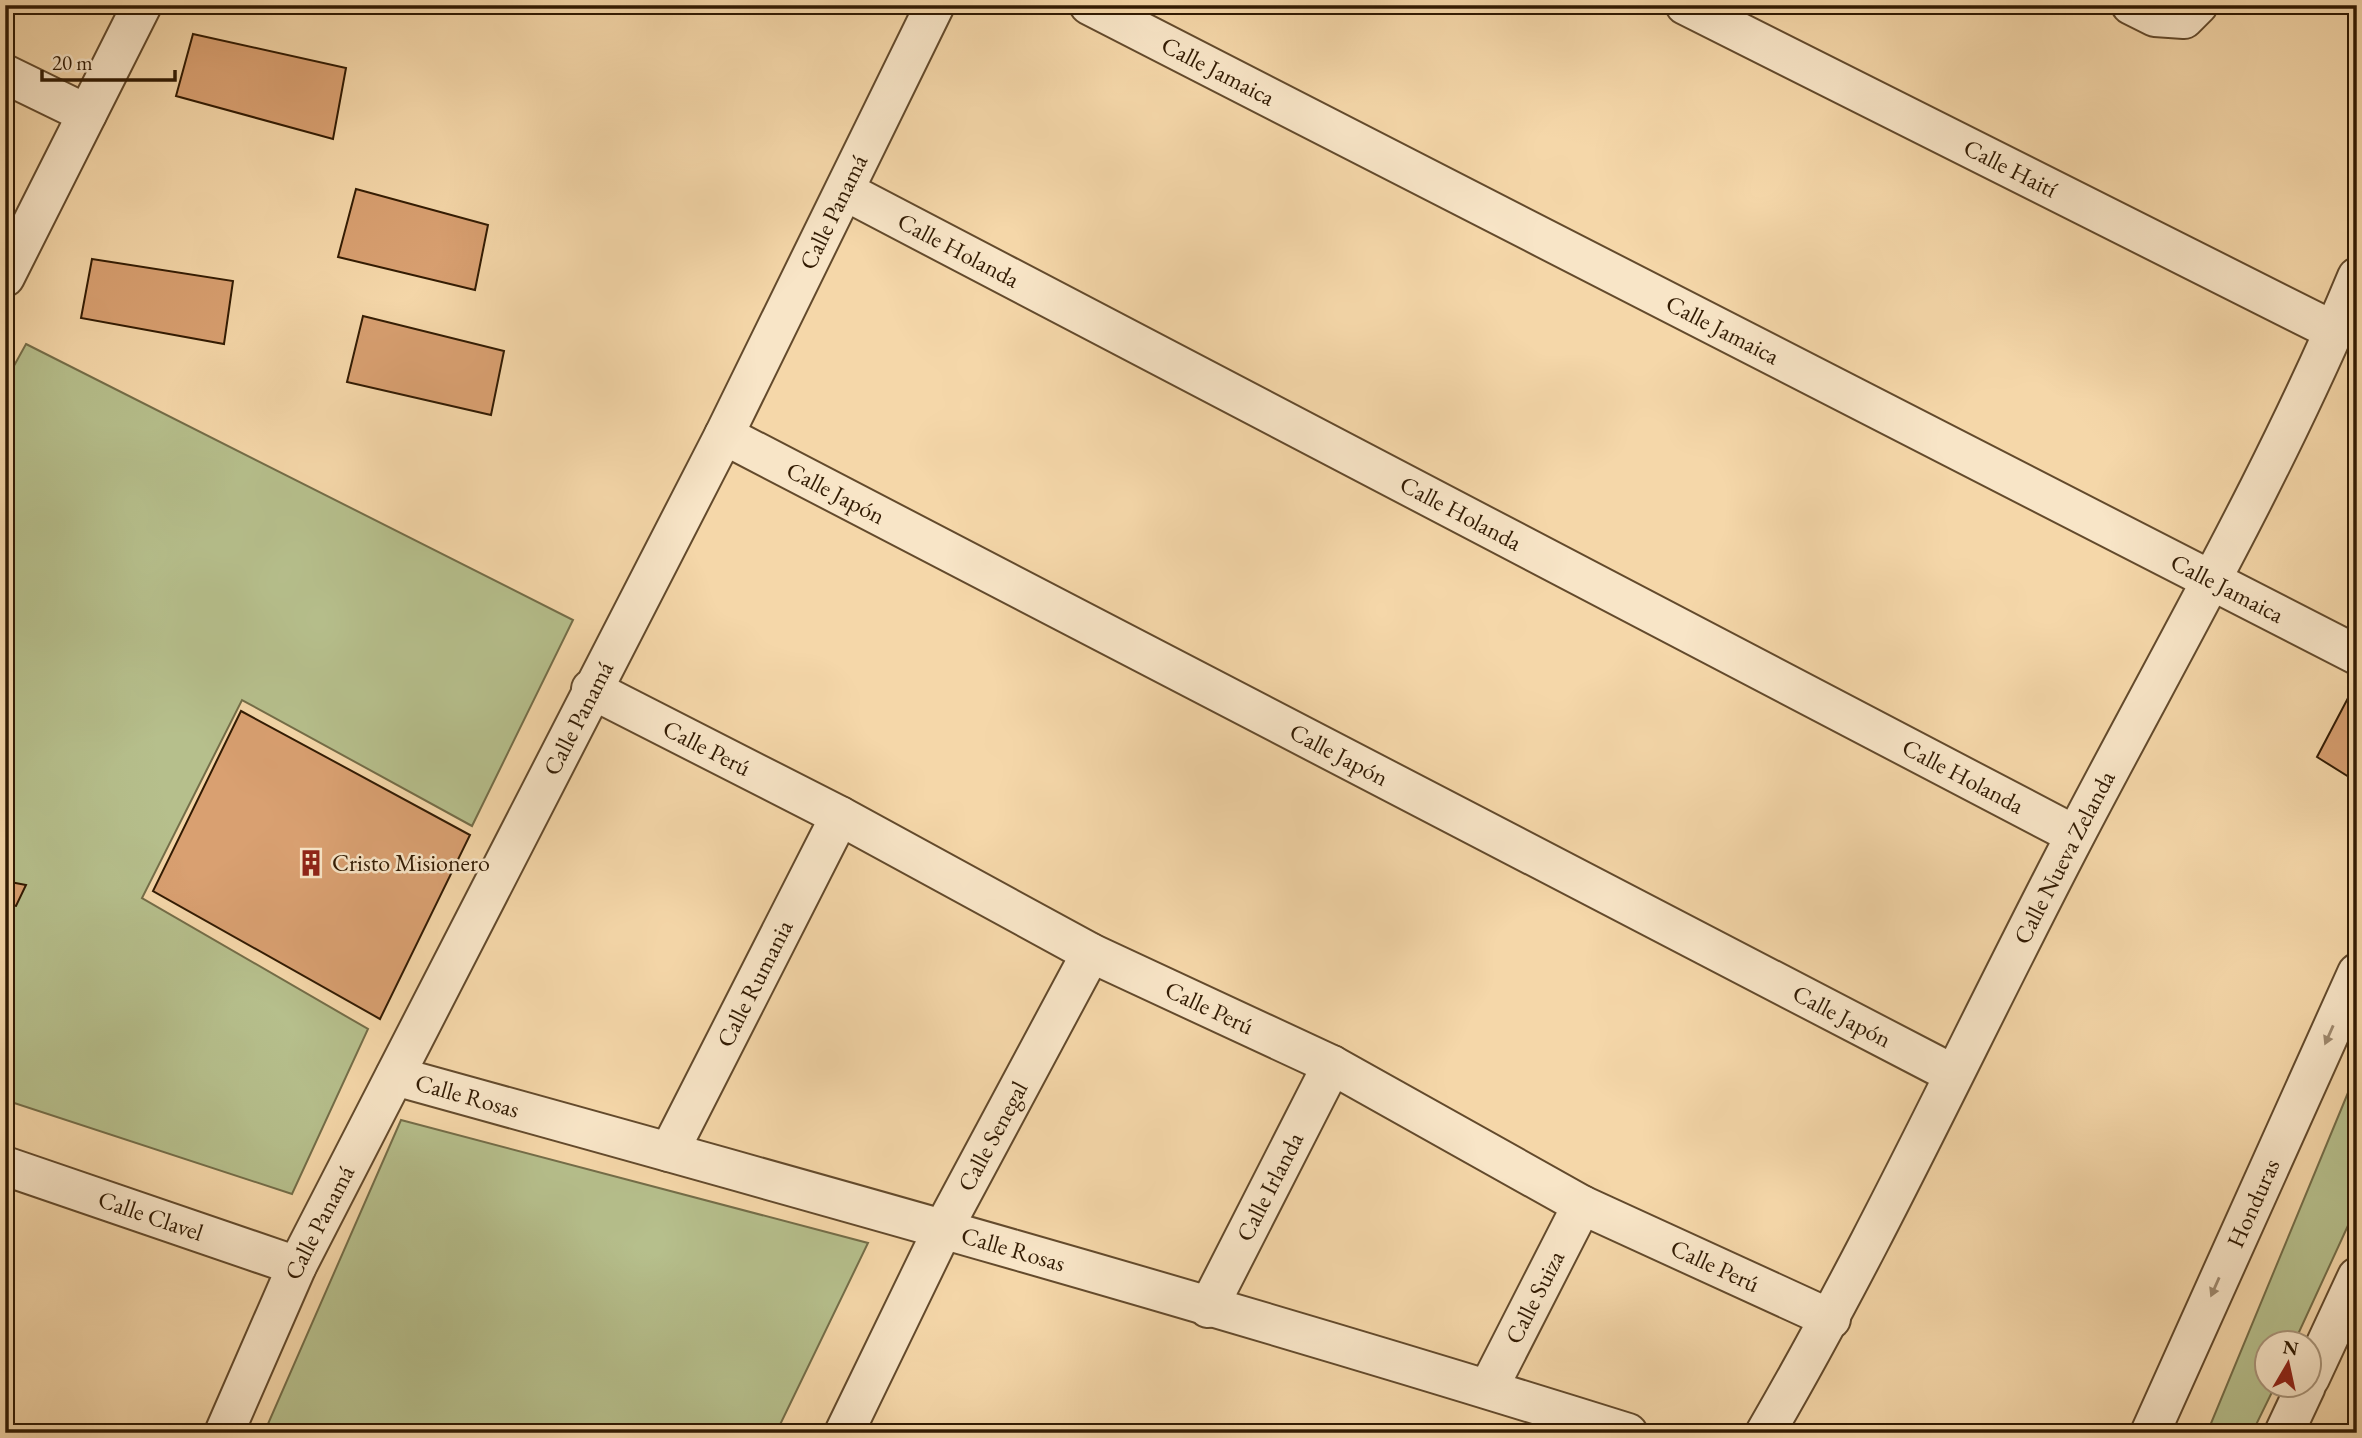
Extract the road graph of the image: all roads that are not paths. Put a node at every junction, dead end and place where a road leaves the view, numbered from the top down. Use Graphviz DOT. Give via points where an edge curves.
graph roads {
  1 [pos="142,5"];
  2 [pos="935,5"];
  3 [pos="1089,5"];
  4 [pos="1685,5"];
  5 [pos="2131,5"];
  6 [pos="2191,12"];
  7 [pos="5,75"];
  8 [pos="87,114"];
  9 [pos="845,191"];
  10 [pos="5,277"];
  11 [pos="2357,277"];
  12 [pos="2334,331"];
  13 [pos="724,435"];
  14 [pos="2210,582"];
  15 [pos="2357,655"];
  16 [pos="591,690"];
  17 [pos="840,816"];
  18 [pos="2076,835"];
  19 [pos="1091,953"];
  20 [pos="2357,973"];
  21 [pos="1332,1065"];
  22 [pos="1953,1074"];
  23 [pos="395,1076"];
  24 [pos="670,1152"];
  25 [pos="5,1166"];
  26 [pos="1582,1205"];
  27 [pos="942,1231"];
  28 [pos="297,1266"];
  29 [pos="2357,1277"];
  30 [pos="1208,1308"];
  31 [pos="1831,1319"];
  32 [pos="2324,1346"];
  33 [pos="1488,1389"];
  34 [pos="2299,1400"];
  35 [pos="224,1433"];
  36 [pos="844,1433"];
  37 [pos="1628,1433"];
  38 [pos="1765,1433"];
  39 [pos="2150,1433"];
  40 [pos="2284,1433"];
  1 -- 8 [label="street"];
  2 -- 9 [label="street, Calle Panamá"];
  3 -- 14 [label="street, Calle Jamaica"];
  4 -- 12 [label="street, Calle Haití"];
  5 -- 6 [label="street" via="2155,17"];
  7 -- 8 [label="street"];
  8 -- 10 [label="street"];
  9 -- 13 [label="street, Calle Panamá"];
  9 -- 18 [label="street, Calle Holanda"];
  11 -- 12 [label="street, Calle Nueva Zelanda"];
  12 -- 14 [label="street, Calle Nueva Zelanda"];
  13 -- 16 [label="street, Calle Panamá"];
  13 -- 22 [label="street, Calle Japón"];
  14 -- 15 [label="street, Calle Jamaica"];
  14 -- 18 [label="street, Calle Nueva Zelanda"];
  16 -- 17 [label="street, Calle Perú"];
  16 -- 23 [label="street, Calle Panamá"];
  17 -- 19 [label="street, Calle Perú"];
  17 -- 24 [label="street, Calle Rumania"];
  18 -- 22 [label="street, Calle Nueva Zelanda"];
  19 -- 21 [label="street, Calle Perú"];
  19 -- 27 [label="street, Calle Senegal"];
  20 -- 39 [label="street, Honduras, one-way"];
  21 -- 26 [label="street, Calle Perú"];
  21 -- 30 [label="street, Calle Irlanda"];
  22 -- 31 [label="street, Calle Nueva Zelanda"];
  23 -- 24 [label="street, Calle Rosas"];
  23 -- 28 [label="street, Calle Panamá"];
  24 -- 27 [label="street, Calle Rosas"];
  25 -- 28 [label="street, Calle Clavel"];
  26 -- 31 [label="street, Calle Perú"];
  26 -- 33 [label="street, Calle Suiza"];
  27 -- 30 [label="street, Calle Rosas"];
  27 -- 36 [label="street, Calle Senegal"];
  28 -- 35 [label="street, Calle Panamá"];
  29 -- 32 [label="street"];
  30 -- 33 [label="street, Calle Rosas"];
  31 -- 38 [label="street, Calle Nueva Zelanda"];
  33 -- 37 [label="street, Calle Rosas"];
  34 -- 40 [label="street"];
}
